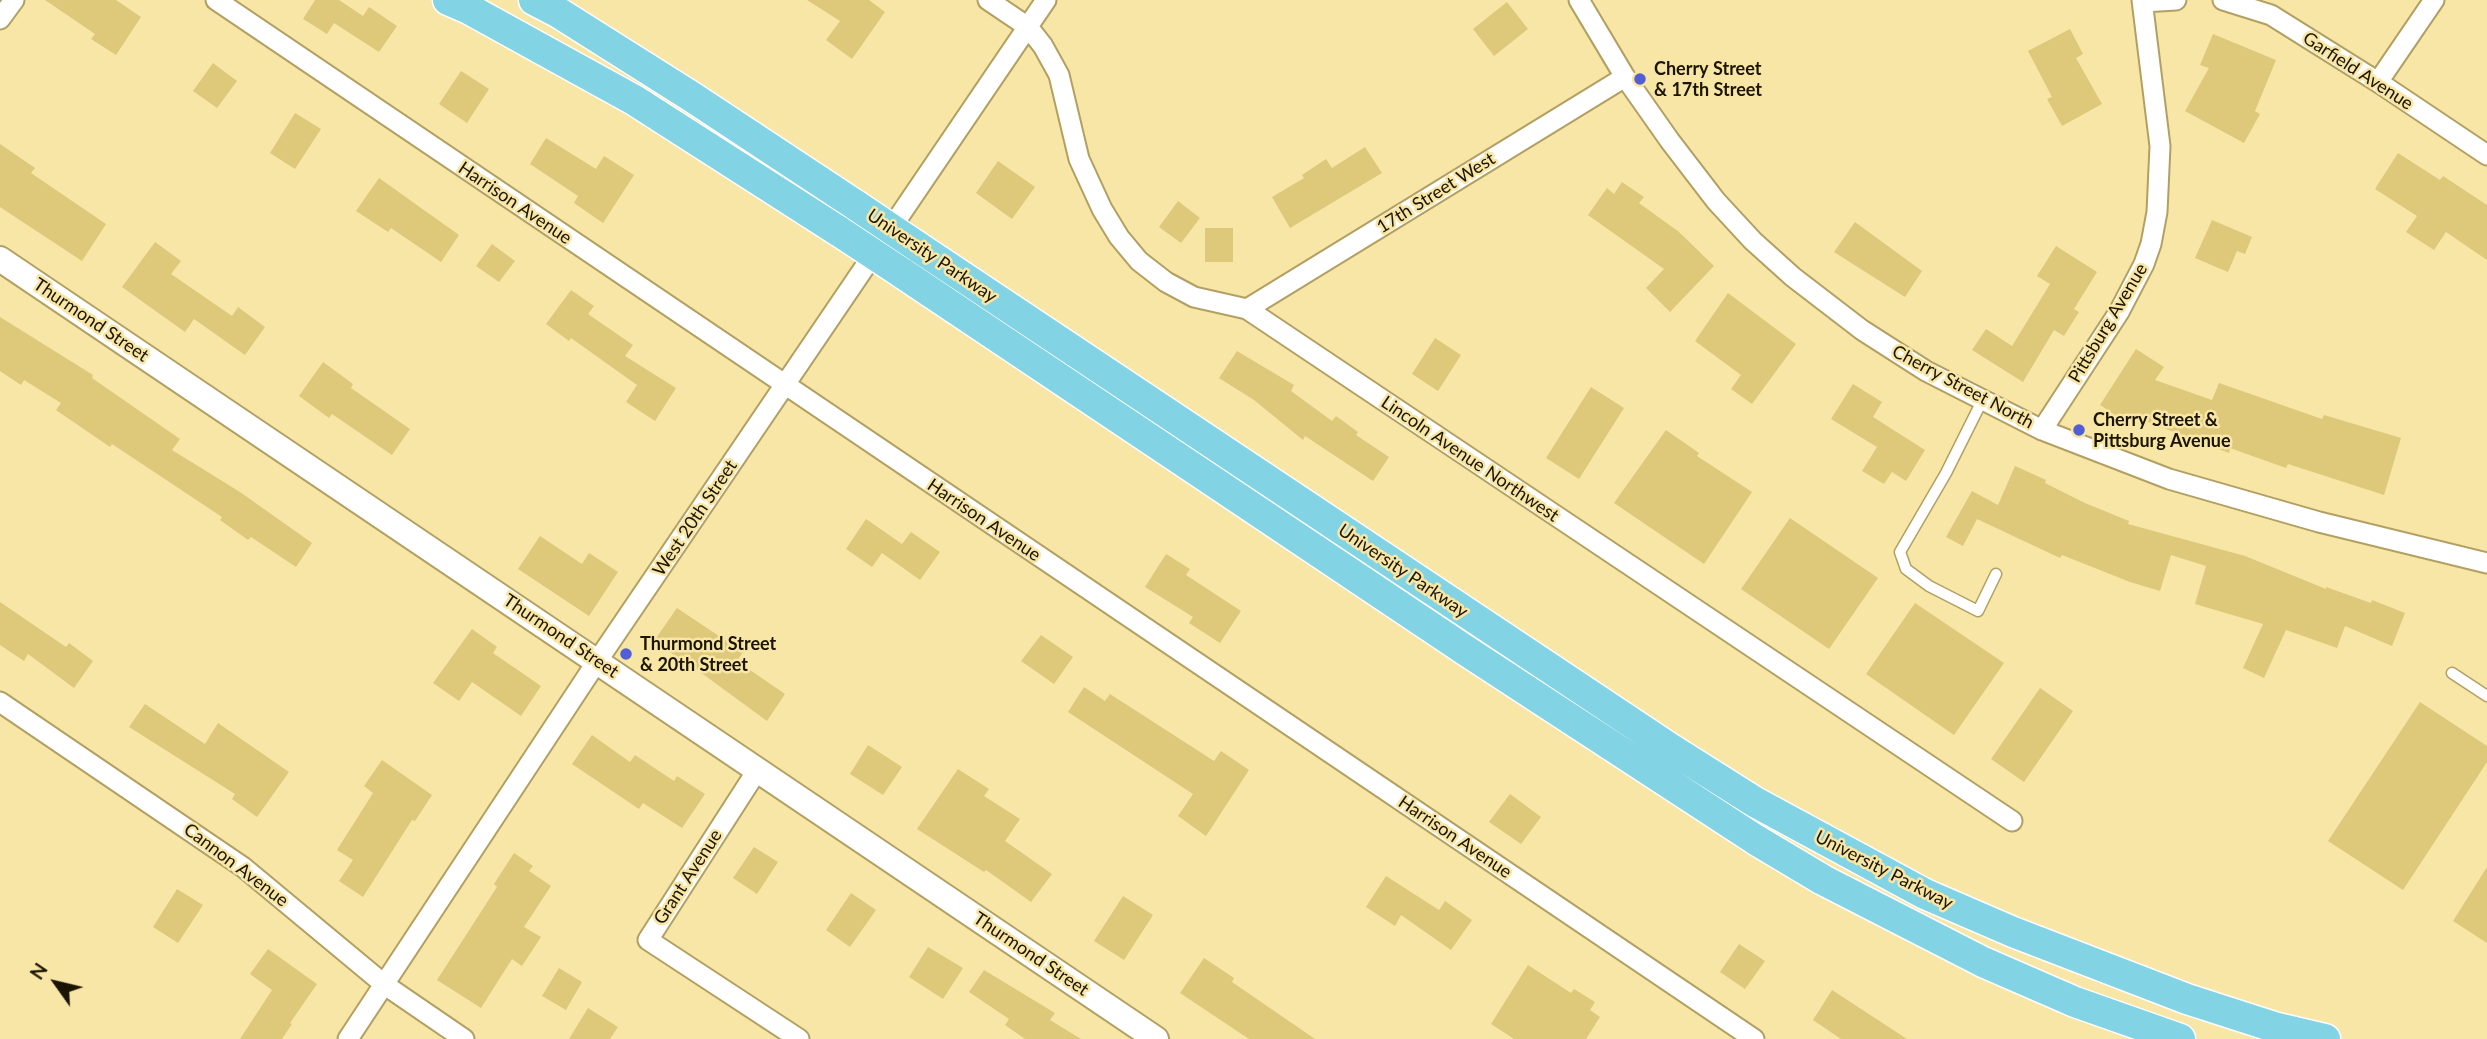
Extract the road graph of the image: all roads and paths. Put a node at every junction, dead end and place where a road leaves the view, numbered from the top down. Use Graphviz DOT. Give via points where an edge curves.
graph roads {
  1 [pos="13,0"];
  2 [pos="216,0"];
  3 [pos="448,0"];
  4 [pos="534,0"];
  5 [pos="988,0"];
  6 [pos="1046,0"];
  7 [pos="1579,0"];
  8 [pos="2176,0"];
  9 [pos="2223,0"];
  10 [pos="2434,0"];
  11 [pos="2142,1"];
  12 [pos="0,19"];
  13 [pos="1028,27"];
  14 [pos="1625,77"];
  15 [pos="2378,82"];
  16 [pos="2487,155"];
  17 [pos="0,259"];
  18 [pos="1247,309"];
  19 [pos="785,386"];
  20 [pos="1983,400"];
  21 [pos="2042,430"];
  22 [pos="2487,563"];
  23 [pos="1996,574"];
  24 [pos="598,660"];
  25 [pos="2452,673"];
  26 [pos="2487,696"];
  27 [pos="0,702"];
  28 [pos="758,769"];
  29 [pos="2012,821"];
  30 [pos="385,985"];
  31 [pos="348,1039"];
  32 [pos="464,1039"];
  33 [pos="799,1039"];
  34 [pos="1156,1039"];
  35 [pos="1754,1039"];
  36 [pos="2180,1039"];
  37 [pos="2325,1039"];
  1 -- 12 [label="street"];
  2 -- 19 [label="street, Harrison Avenue"];
  3 -- 36 [label="main road, University Parkway, bridge" via="634,100 840,232 1756,840 1823,880 1983,962"];
  4 -- 37 [label="main road, University Parkway, bridge" via="681,90 1671,750 1776,814 1925,894 2013,932 2187,999"];
  5 -- 13 [label="street"];
  6 -- 13 [label="street, West 20th Street"];
  7 -- 14 [label="street, Cherry Street North"];
  8 -- 11 [label="street"];
  9 -- 15 [label="street, Garfield Avenue" via="2271,15"];
  10 -- 15 [label="street"];
  11 -- 21 [label="street, Pittsburg Avenue" via="2160,146 2151,244 2119,312"];
  13 -- 18 [label="street, Lincoln Avenue Northwest" via="1059,75 1079,159 1119,237 1139,261 1166,282 1194,297"];
  13 -- 19 [label="street, West 20th Street"];
  14 -- 18 [label="street, 17th Street West"];
  14 -- 20 [label="street, Cherry Street North" via="1716,201 1753,241 1862,330"];
  15 -- 16 [label="street, Garfield Avenue"];
  17 -- 24 [label="street, Thurmond Street"];
  18 -- 29 [label="street, Lincoln Avenue Northwest"];
  19 -- 24 [label="street, West 20th Street"];
  19 -- 35 [label="street, Harrison Avenue"];
  20 -- 21 [label="street, Cherry Street North"];
  20 -- 23 [label="lane" via="1900,552 1906,569 1978,611"];
  21 -- 22 [label="street, Cherry Street North" via="2169,479"];
  24 -- 28 [label="street, Thurmond Street"];
  24 -- 30 [label="street, West 20th Street"];
  25 -- 26 [label="lane"];
  27 -- 30 [label="street, Cannon Avenue" via="243,867"];
  28 -- 33 [label="street, Grant Avenue" via="649,940"];
  28 -- 34 [label="street, Thurmond Street"];
  30 -- 31 [label="street, West 20th Street"];
  30 -- 32 [label="street, Cannon Avenue"];
}
